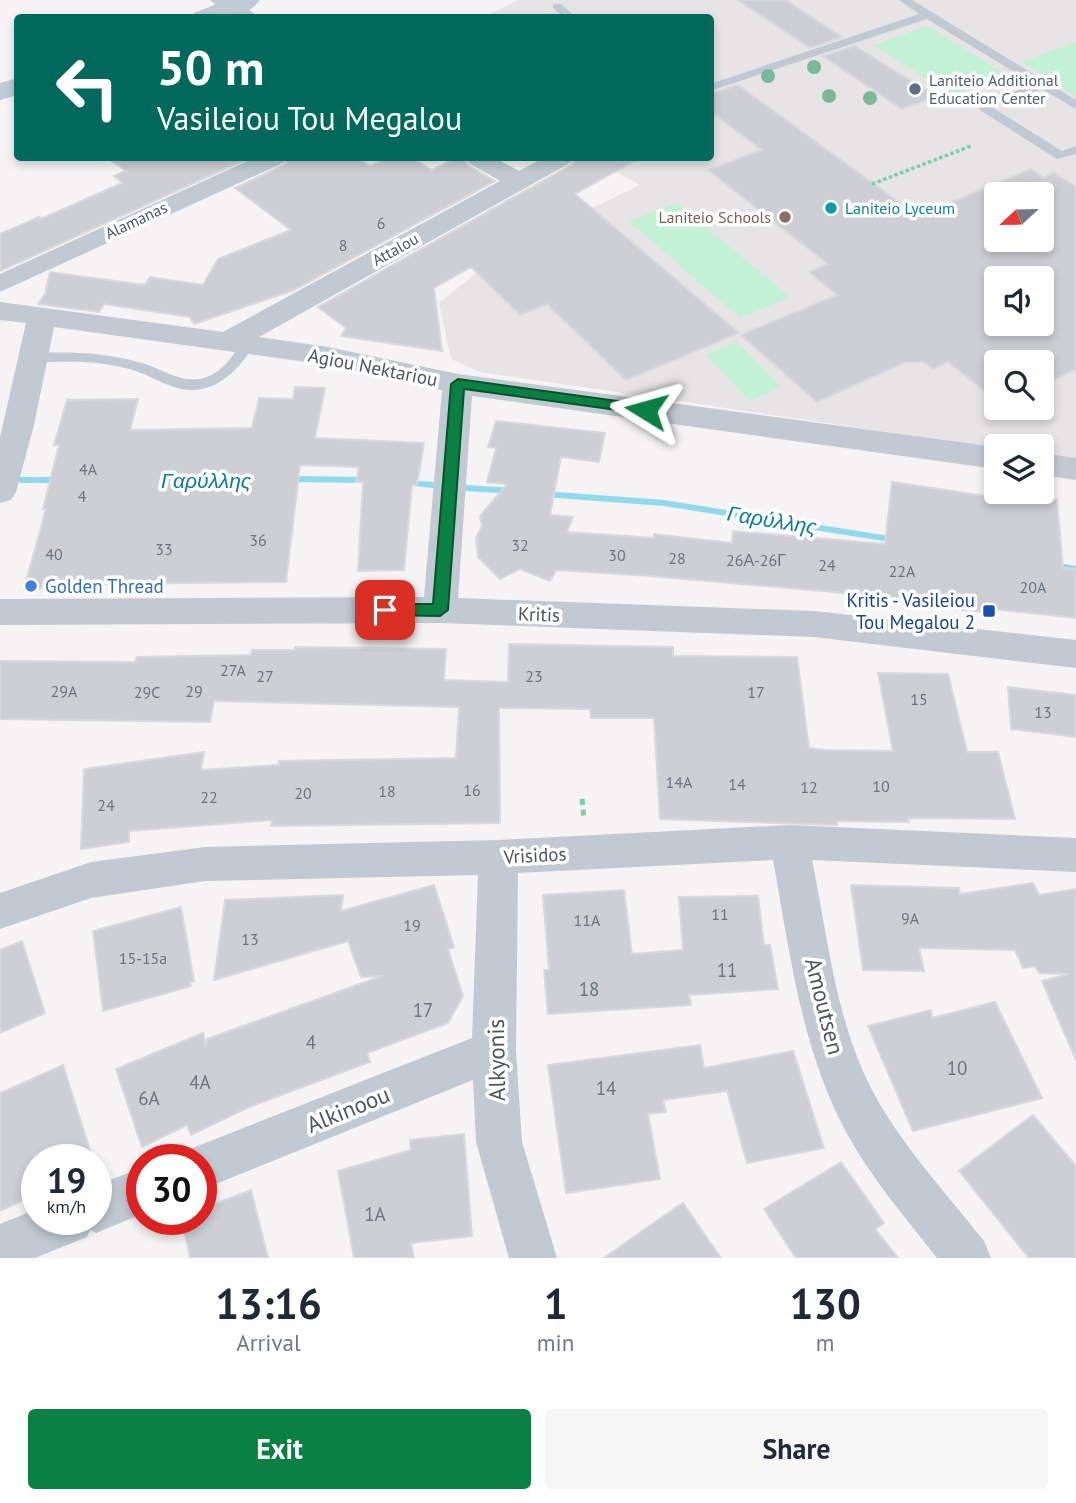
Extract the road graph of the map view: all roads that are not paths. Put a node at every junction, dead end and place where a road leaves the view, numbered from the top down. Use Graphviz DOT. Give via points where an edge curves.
graph roads {
  1 [pos="904,0"];
  2 [pos="238,6"];
  3 [pos="557,6"];
  4 [pos="215,14"];
  5 [pos="567,14"];
  6 [pos="928,15"];
  7 [pos="1043,85"];
  8 [pos="714,87"];
  9 [pos="1076,105"];
  10 [pos="1076,150"];
  11 [pos="261,161"];
  12 [pos="483,161"];
  13 [pos="555,161"];
  14 [pos="518,181"];
  15 [pos="0,284"];
  16 [pos="0,311"];
  17 [pos="42,317"];
  18 [pos="239,343"];
  19 [pos="33,358"];
  20 [pos="458,384"];
  21 [pos="9,424"];
  22 [pos="984,456"];
  23 [pos="1054,466"];
  24 [pos="1076,469"];
  25 [pos="0,492"];
  26 [pos="440,610"];
  27 [pos="0,612"];
  28 [pos="1076,654"];
  29 [pos="789,842"];
  30 [pos="1076,855"];
  31 [pos="498,857"];
  32 [pos="0,911"];
  33 [pos="494,1051"];
  34 [pos="217,1161"];
  35 [pos="32,1235"];
  36 [pos="0,1248"];
  37 [pos="533,1258"];
  38 [pos="967,1258"];
  1 -- 6 [label="lane"];
  2 -- 4 [label="street"];
  3 -- 5 [label="lane"];
  6 -- 7 [label="lane"];
  6 -- 8 [label="lane"];
  7 -- 9 [label="lane"];
  7 -- 10 [label="lane" via="984,107 1061,156"];
  11 -- 15 [label="street, Alamanas" via="217,171"];
  12 -- 14 [label="street"];
  13 -- 14 [label="street, Attalou"];
  14 -- 18 [label="street, Attalou"];
  16 -- 17 [label="street, Agiou Nektariou"];
  17 -- 18 [label="street, Agiou Nektariou"];
  17 -- 19 [label="street"];
  18 -- 19 [label="lane" via="235,364 222,376 201,384 177,383 89,356"];
  18 -- 20 [label="street, Agiou Nektariou" via="328,356"];
  19 -- 21 [label="street"];
  20 -- 22 [label="street, Agiou Nektariou"];
  20 -- 26 [label="street"];
  21 -- 25 [label="street"];
  23 -- 24 [label="street"];
  26 -- 27 [label="street, Kritis"];
  26 -- 28 [label="street, Kritis" via="814,624"];
  29 -- 30 [label="street, Vrisidos"];
  29 -- 31 [label="street, Vrisidos"];
  29 -- 38 [label="street, Amoutsen" via="830,1042 853,1098 885,1150"];
  31 -- 32 [label="street, Vrisidos" via="205,864 91,880"];
  31 -- 33 [label="street, Alkyonis"];
  33 -- 34 [label="street, Alkinoou"];
  33 -- 37 [label="street, Alkyonis" via="499,1142"];
  35 -- 36 [label="street"];
}
